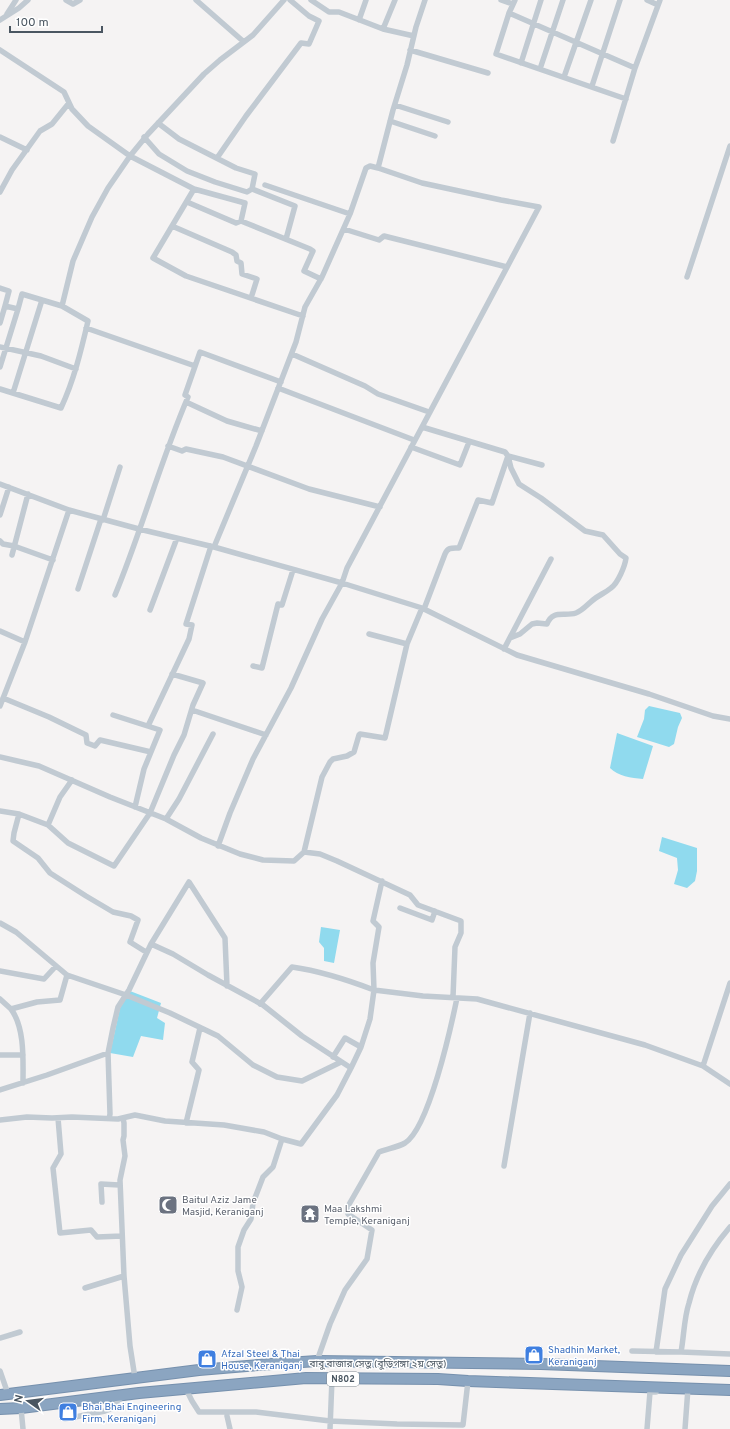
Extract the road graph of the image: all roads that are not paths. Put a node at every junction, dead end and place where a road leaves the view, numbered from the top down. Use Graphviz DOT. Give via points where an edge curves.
graph roads {
  1 [pos="16,0"];
  2 [pos="28,0"];
  3 [pos="66,0"];
  4 [pos="80,0"];
  5 [pos="196,0"];
  6 [pos="284,0"];
  7 [pos="290,0"];
  8 [pos="311,0"];
  9 [pos="366,0"];
  10 [pos="395,0"];
  11 [pos="425,0"];
  12 [pos="501,0"];
  13 [pos="541,0"];
  14 [pos="563,0"];
  15 [pos="591,0"];
  16 [pos="620,0"];
  17 [pos="647,0"];
  18 [pos="514,2"];
  19 [pos="659,2"];
  20 [pos="509,13"];
  21 [pos="6,16"];
  22 [pos="0,20"];
  23 [pos="359,20"];
  24 [pos="534,24"];
  25 [pos="383,29"];
  26 [pos="552,32"];
  27 [pos="414,36"];
  28 [pos="244,42"];
  29 [pos="576,42"];
  30 [pos="0,50"];
  31 [pos="410,50"];
  32 [pos="602,54"];
  33 [pos="521,63"];
  34 [pos="635,68"];
  35 [pos="540,69"];
  36 [pos="488,73"];
  37 [pos="564,77"];
  38 [pos="592,86"];
  39 [pos="626,99"];
  40 [pos="69,103"];
  41 [pos="395,105"];
  42 [pos="390,121"];
  43 [pos="448,122"];
  44 [pos="158,123"];
  45 [pos="435,136"];
  46 [pos="0,137"];
  47 [pos="144,137"];
  48 [pos="613,141"];
  49 [pos="730,146"];
  50 [pos="27,150"];
  51 [pos="130,156"];
  52 [pos="217,158"];
  53 [pos="378,168"];
  54 [pos="265,185"];
  55 [pos="194,189"];
  56 [pos="252,189"];
  57 [pos="0,192"];
  58 [pos="187,202"];
  59 [pos="350,214"];
  60 [pos="241,221"];
  61 [pos="172,226"];
  62 [pos="344,229"];
  63 [pos="286,239"];
  64 [pos="507,267"];
  65 [pos="687,277"];
  66 [pos="321,279"];
  67 [pos="0,288"];
  68 [pos="251,298"];
  69 [pos="42,300"];
  70 [pos="5,306"];
  71 [pos="62,306"];
  72 [pos="18,309"];
  73 [pos="303,316"];
  74 [pos="0,323"];
  75 [pos="86,328"];
  76 [pos="3,348"];
  77 [pos="26,353"];
  78 [pos="292,354"];
  79 [pos="195,366"];
  80 [pos="0,367"];
  81 [pos="76,369"];
  82 [pos="281,382"];
  83 [pos="278,388"];
  84 [pos="0,389"];
  85 [pos="14,393"];
  86 [pos="186,402"];
  87 [pos="429,412"];
  88 [pos="422,427"];
  89 [pos="262,431"];
  90 [pos="414,440"];
  91 [pos="469,442"];
  92 [pos="168,446"];
  93 [pos="411,447"];
  94 [pos="508,456"];
  95 [pos="542,465"];
  96 [pos="247,466"];
  97 [pos="120,467"];
  98 [pos="0,484"];
  99 [pos="9,487"];
  100 [pos="28,494"];
  101 [pos="380,507"];
  102 [pos="69,510"];
  103 [pos="0,515"];
  104 [pos="102,519"];
  105 [pos="139,529"];
  106 [pos="178,538"];
  107 [pos="0,541"];
  108 [pos="14,546"];
  109 [pos="213,546"];
  110 [pos="12,555"];
  111 [pos="551,559"];
  112 [pos="53,560"];
  113 [pos="293,570"];
  114 [pos="342,583"];
  115 [pos="78,589"];
  116 [pos="115,595"];
  117 [pos="423,609"];
  118 [pos="150,610"];
  119 [pos="0,631"];
  120 [pos="369,634"];
  121 [pos="510,638"];
  122 [pos="25,642"];
  123 [pos="407,644"];
  124 [pos="504,649"];
  125 [pos="253,666"];
  126 [pos="172,674"];
  127 [pos="3,698"];
  128 [pos="0,706"];
  129 [pos="192,710"];
  130 [pos="113,714"];
  131 [pos="730,719"];
  132 [pos="148,726"];
  133 [pos="213,734"];
  134 [pos="266,735"];
  135 [pos="151,752"];
  136 [pos="0,756"];
  137 [pos="72,780"];
  138 [pos="135,807"];
  139 [pos="0,811"];
  140 [pos="150,813"];
  141 [pos="19,814"];
  142 [pos="166,819"];
  143 [pos="48,825"];
  144 [pos="218,846"];
  145 [pos="304,852"];
  146 [pos="382,881"];
  147 [pos="400,908"];
  148 [pos="435,911"];
  149 [pos="0,923"];
  150 [pos="151,944"];
  151 [pos="146,952"];
  152 [pos="56,966"];
  153 [pos="0,972"];
  154 [pos="67,975"];
  155 [pos="730,983"];
  156 [pos="226,986"];
  157 [pos="374,990"];
  158 [pos="126,995"];
  159 [pos="455,997"];
  160 [pos="0,999"];
  161 [pos="260,1004"];
  162 [pos="11,1009"];
  163 [pos="530,1013"];
  164 [pos="200,1028"];
  165 [pos="361,1047"];
  166 [pos="108,1053"];
  167 [pos="0,1055"];
  168 [pos="23,1055"];
  169 [pos="333,1057"];
  170 [pos="341,1062"];
  171 [pos="703,1066"];
  172 [pos="351,1068"];
  173 [pos="23,1083"];
  174 [pos="730,1084"];
  175 [pos="0,1090"];
  176 [pos="58,1118"];
  177 [pos="123,1118"];
  178 [pos="109,1119"];
  179 [pos="0,1120"];
  180 [pos="186,1123"];
  181 [pos="282,1139"];
  182 [pos="504,1166"];
  183 [pos="730,1184"];
  184 [pos="120,1185"];
  185 [pos="102,1202"];
  186 [pos="730,1227"];
  187 [pos="122,1236"];
  188 [pos="124,1276"];
  189 [pos="85,1288"];
  190 [pos="237,1310"];
  191 [pos="20,1332"];
  192 [pos="0,1338"];
  193 [pos="632,1351"];
  194 [pos="656,1352"];
  195 [pos="681,1352"];
  196 [pos="730,1354"];
  197 [pos="317,1362"];
  198 [pos="0,1371"];
  199 [pos="730,1371"];
  200 [pos="135,1378"];
  201 [pos="332,1379"];
  202 [pos="468,1381"];
  203 [pos="186,1389"];
  204 [pos="688,1390"];
  205 [pos="730,1390"];
  206 [pos="139,1393"];
  207 [pos="4,1394"];
  208 [pos="730,1394"];
  209 [pos="21,1408"];
  210 [pos="0,1409"];
  211 [pos="227,1416"];
  212 [pos="65,1419"];
  213 [pos="330,1421"];
  214 [pos="397,1427"];
  215 [pos="462,1427"];
  216 [pos="23,1429"];
  217 [pos="230,1429"];
  218 [pos="330,1429"];
  219 [pos="647,1429"];
  220 [pos="685,1429"];
  1 -- 21 [label="street"];
  2 -- 21 [label="street"];
  3 -- 4 [label="street" via="75,4"];
  5 -- 28 [label="street"];
  6 -- 28 [label="street"];
  7 -- 52 [label="street" via="319,21 312,38 309,44 301,43"];
  8 -- 23 [label="street" via="329,12 339,12"];
  9 -- 23 [label="street"];
  10 -- 25 [label="street"];
  11 -- 27 [label="street"];
  12 -- 18 [label="street"];
  13 -- 24 [label="street"];
  14 -- 26 [label="street"];
  15 -- 29 [label="street"];
  16 -- 32 [label="street"];
  17 -- 19 [label="street"];
  18 -- 20 [label="street"];
  19 -- 34 [label="street"];
  20 -- 24 [label="street"];
  20 -- 33 [label="street" via="496,54"];
  21 -- 22 [label="street"];
  23 -- 25 [label="street"];
  24 -- 26 [label="street"];
  24 -- 33 [label="street"];
  25 -- 27 [label="street"];
  26 -- 29 [label="street"];
  26 -- 35 [label="street"];
  27 -- 31 [label="street"];
  28 -- 44 [label="street" via="211,67"];
  29 -- 32 [label="street"];
  29 -- 37 [label="street"];
  30 -- 40 [label="street" via="64,92"];
  31 -- 36 [label="street"];
  31 -- 41 [label="street"];
  32 -- 34 [label="street"];
  32 -- 38 [label="street"];
  33 -- 35 [label="street"];
  34 -- 39 [label="street"];
  35 -- 37 [label="street"];
  37 -- 38 [label="street"];
  38 -- 39 [label="street"];
  39 -- 48 [label="street"];
  40 -- 50 [label="street" via="52,124 40,131"];
  40 -- 51 [label="street" via="88,126"];
  41 -- 42 [label="street"];
  41 -- 43 [label="street"];
  42 -- 45 [label="street"];
  42 -- 53 [label="street"];
  44 -- 47 [label="street"];
  44 -- 52 [label="street" via="179,139"];
  46 -- 50 [label="street"];
  47 -- 51 [label="street"];
  47 -- 56 [label="street" via="159,154 187,172 247,192"];
  49 -- 65 [label="street"];
  50 -- 57 [label="street"];
  51 -- 55 [label="street"];
  51 -- 71 [label="street" via="108,188 72,261"];
  52 -- 56 [label="street" via="255,174"];
  53 -- 59 [label="street" via="366,168"];
  53 -- 64 [label="street" via="422,183 539,207"];
  54 -- 59 [label="street"];
  55 -- 58 [label="street"];
  55 -- 60 [label="street" via="245,203"];
  56 -- 63 [label="street" via="295,206"];
  58 -- 60 [label="street" via="236,223"];
  58 -- 61 [label="street"];
  59 -- 62 [label="street"];
  60 -- 63 [label="street"];
  61 -- 68 [label="street" via="236,255 237,261 241,263 242,274 257,279"];
  61 -- 68 [label="street" via="153,258 186,276"];
  62 -- 64 [label="street" via="379,240 384,236"];
  62 -- 66 [label="street"];
  63 -- 66 [label="street" via="313,251 304,271"];
  64 -- 87 [label="street"];
  66 -- 73 [label="street" via="305,307"];
  67 -- 70 [label="street" via="9,291"];
  68 -- 73 [label="street"];
  69 -- 71 [label="street"];
  69 -- 72 [label="street" via="22,294"];
  69 -- 77 [label="street"];
  70 -- 72 [label="street"];
  70 -- 74 [label="street"];
  71 -- 75 [label="street" via="88,321"];
  72 -- 76 [label="street"];
  73 -- 78 [label="street"];
  75 -- 79 [label="street"];
  75 -- 81 [label="street"];
  76 -- 77 [label="street"];
  76 -- 80 [label="street"];
  77 -- 81 [label="street"];
  77 -- 85 [label="street"];
  78 -- 82 [label="street"];
  78 -- 87 [label="street" via="378,394"];
  79 -- 82 [label="street" via="200,352"];
  79 -- 86 [label="street" via="185,395 188,397"];
  81 -- 85 [label="street" via="61,408"];
  82 -- 83 [label="street"];
  83 -- 89 [label="street"];
  83 -- 90 [label="street"];
  84 -- 85 [label="street"];
  86 -- 89 [label="street" via="227,421"];
  86 -- 92 [label="street"];
  87 -- 88 [label="street"];
  88 -- 90 [label="street"];
  88 -- 91 [label="street"];
  89 -- 96 [label="street"];
  90 -- 93 [label="street"];
  91 -- 93 [label="street" via="460,465"];
  91 -- 94 [label="street" via="505,452"];
  92 -- 96 [label="street" via="182,451 186,449 223,457"];
  92 -- 105 [label="street"];
  93 -- 101 [label="street"];
  94 -- 95 [label="street"];
  94 -- 117 [label="street" via="492,503 478,500 459,548 447,550"];
  94 -- 121 [label="street" via="518,484 542,498 585,531 603,535 626,558 613,587 578,613 557,614 549,618 547,624 532,624"];
  96 -- 101 [label="street" via="308,489"];
  96 -- 109 [label="street"];
  97 -- 104 [label="street"];
  98 -- 99 [label="street"];
  99 -- 100 [label="street"];
  99 -- 103 [label="street"];
  100 -- 102 [label="street"];
  100 -- 108 [label="street"];
  101 -- 114 [label="street" via="347,568"];
  102 -- 104 [label="street"];
  102 -- 112 [label="street"];
  104 -- 105 [label="street"];
  104 -- 115 [label="street"];
  105 -- 106 [label="street"];
  105 -- 116 [label="street"];
  106 -- 109 [label="street"];
  106 -- 118 [label="street"];
  107 -- 108 [label="street"];
  108 -- 110 [label="street"];
  108 -- 112 [label="street"];
  109 -- 113 [label="street"];
  109 -- 126 [label="street" via="186,624 192,625 189,639"];
  111 -- 121 [label="street"];
  112 -- 122 [label="street"];
  113 -- 114 [label="street"];
  113 -- 125 [label="street" via="282,605 278,604 262,668"];
  114 -- 117 [label="street"];
  114 -- 134 [label="street"];
  117 -- 123 [label="street"];
  117 -- 124 [label="street"];
  119 -- 122 [label="street"];
  120 -- 123 [label="street"];
  121 -- 124 [label="street"];
  122 -- 127 [label="street"];
  123 -- 145 [label="street" via="385,738 360,734 354,752 330,762 322,777"];
  124 -- 131 [label="street" via="713,716"];
  126 -- 129 [label="street" via="203,682"];
  126 -- 132 [label="street"];
  127 -- 128 [label="street"];
  127 -- 135 [label="street" via="86,735 87,743 95,746 100,740"];
  129 -- 134 [label="street"];
  129 -- 140 [label="street" via="184,735"];
  130 -- 132 [label="street"];
  132 -- 135 [label="street" via="160,730"];
  133 -- 142 [label="street"];
  134 -- 144 [label="street" via="253,759"];
  135 -- 138 [label="street"];
  136 -- 137 [label="street" via="39,766"];
  137 -- 138 [label="street"];
  137 -- 143 [label="street" via="60,797"];
  138 -- 140 [label="street"];
  139 -- 141 [label="street"];
  140 -- 142 [label="street"];
  140 -- 143 [label="street" via="114,866 68,843"];
  141 -- 143 [label="street"];
  141 -- 151 [label="street" via="13,841 38,858 50,874 113,912 138,920 130,942"];
  142 -- 144 [label="street"];
  144 -- 145 [label="street" via="263,860 294,861"];
  145 -- 146 [label="street" via="326,856"];
  146 -- 148 [label="street" via="410,895 418,905"];
  146 -- 157 [label="street" via="373,921 379,927 374,962"];
  147 -- 148 [label="street" via="432,920"];
  148 -- 159 [label="street" via="461,921 461,933 454,947"];
  149 -- 152 [label="street" via="16,932"];
  150 -- 151 [label="street"];
  150 -- 156 [label="street" via="173,954"];
  150 -- 156 [label="street" via="188,882 225,938"];
  151 -- 158 [label="street"];
  152 -- 153 [label="street" via="44,979"];
  152 -- 154 [label="street"];
  154 -- 158 [label="street"];
  154 -- 162 [label="street" via="60,1000 37,1002"];
  155 -- 171 [label="street"];
  156 -- 161 [label="street"];
  157 -- 159 [label="street"];
  157 -- 161 [label="street" via="326,974 292,967"];
  157 -- 165 [label="street" via="370,1019"];
  158 -- 164 [label="street"];
  158 -- 166 [label="street" via="118,1007"];
  159 -- 163 [label="street" via="477,999"];
  159 -- 197 [label="street" via="444,1054 426,1111 406,1142 379,1152 347,1208 348,1214 372,1230 367,1258 345,1290"];
  160 -- 162 [label="street"];
  161 -- 169 [label="street"];
  162 -- 168 [label="street" via="16,1016"];
  163 -- 171 [label="street" via="645,1045"];
  163 -- 182 [label="street"];
  164 -- 170 [label="street" via="218,1036 253,1065 277,1077 302,1081"];
  164 -- 180 [label="street" via="192,1062 200,1070"];
  165 -- 169 [label="street" via="345,1038"];
  165 -- 172 [label="street"];
  166 -- 173 [label="street"];
  166 -- 178 [label="street"];
  167 -- 168 [label="street"];
  168 -- 173 [label="street"];
  169 -- 170 [label="street"];
  170 -- 172 [label="street"];
  171 -- 174 [label="street"];
  172 -- 181 [label="street" via="337,1095 300,1144"];
  173 -- 175 [label="street"];
  176 -- 178 [label="street"];
  176 -- 179 [label="street" via="27,1117"];
  176 -- 187 [label="street" via="61,1154 53,1168 60,1233 91,1230 97,1237"];
  177 -- 178 [label="street"];
  177 -- 180 [label="street" via="135,1115"];
  177 -- 187 [label="street" via="122,1140 125,1156 120,1180"];
  180 -- 181 [label="street" via="224,1125 264,1132"];
  181 -- 190 [label="street" via="273,1167 263,1177 253,1203 251,1219 238,1247 238,1271 242,1287"];
  183 -- 194 [label="street" via="712,1206 681,1255 665,1289"];
  184 -- 185 [label="street" via="101,1184"];
  186 -- 195 [label="street" via="702,1267 688,1303"];
  187 -- 188 [label="street"];
  188 -- 189 [label="street"];
  188 -- 200 [label="street"];
  191 -- 192 [label="street"];
  193 -- 194 [label="street"];
  194 -- 195 [label="street"];
  195 -- 196 [label="street"];
  197 -- 199 [label="highway, বাবু বাজার সেতু (বুড়িগঙ্গা ২য় সেতু) / N802" via="541,1364"];
  197 -- 200 [label="highway, বাবু বাজার সেতু (বুড়িগঙ্গা ২য় সেতু) / N802" via="243,1366"];
  198 -- 207 [label="street"];
  200 -- 207 [label="highway, বাবু বাজার সেতু (বুড়িগঙ্গা ২য় সেতু) / N802"];
  201 -- 202 [label="highway, N802"];
  201 -- 203 [label="highway, N802" via="306,1378"];
  201 -- 213 [label="street"];
  202 -- 204 [label="highway, N802"];
  202 -- 215 [label="street"];
  203 -- 206 [label="highway, N802"];
  203 -- 213 [label="street" via="200,1412 256,1412"];
  204 -- 205 [label="highway, N802"];
  204 -- 208 [label="street"];
  204 -- 219 [label="street" via="650,1392"];
  204 -- 220 [label="street"];
  206 -- 209 [label="highway, N802"];
  206 -- 212 [label="street" via="117,1399 117,1407"];
  209 -- 210 [label="highway, N802"];
  209 -- 216 [label="street"];
  211 -- 217 [label="street"];
  213 -- 214 [label="street"];
  213 -- 218 [label="street"];
  214 -- 215 [label="street"];
}
